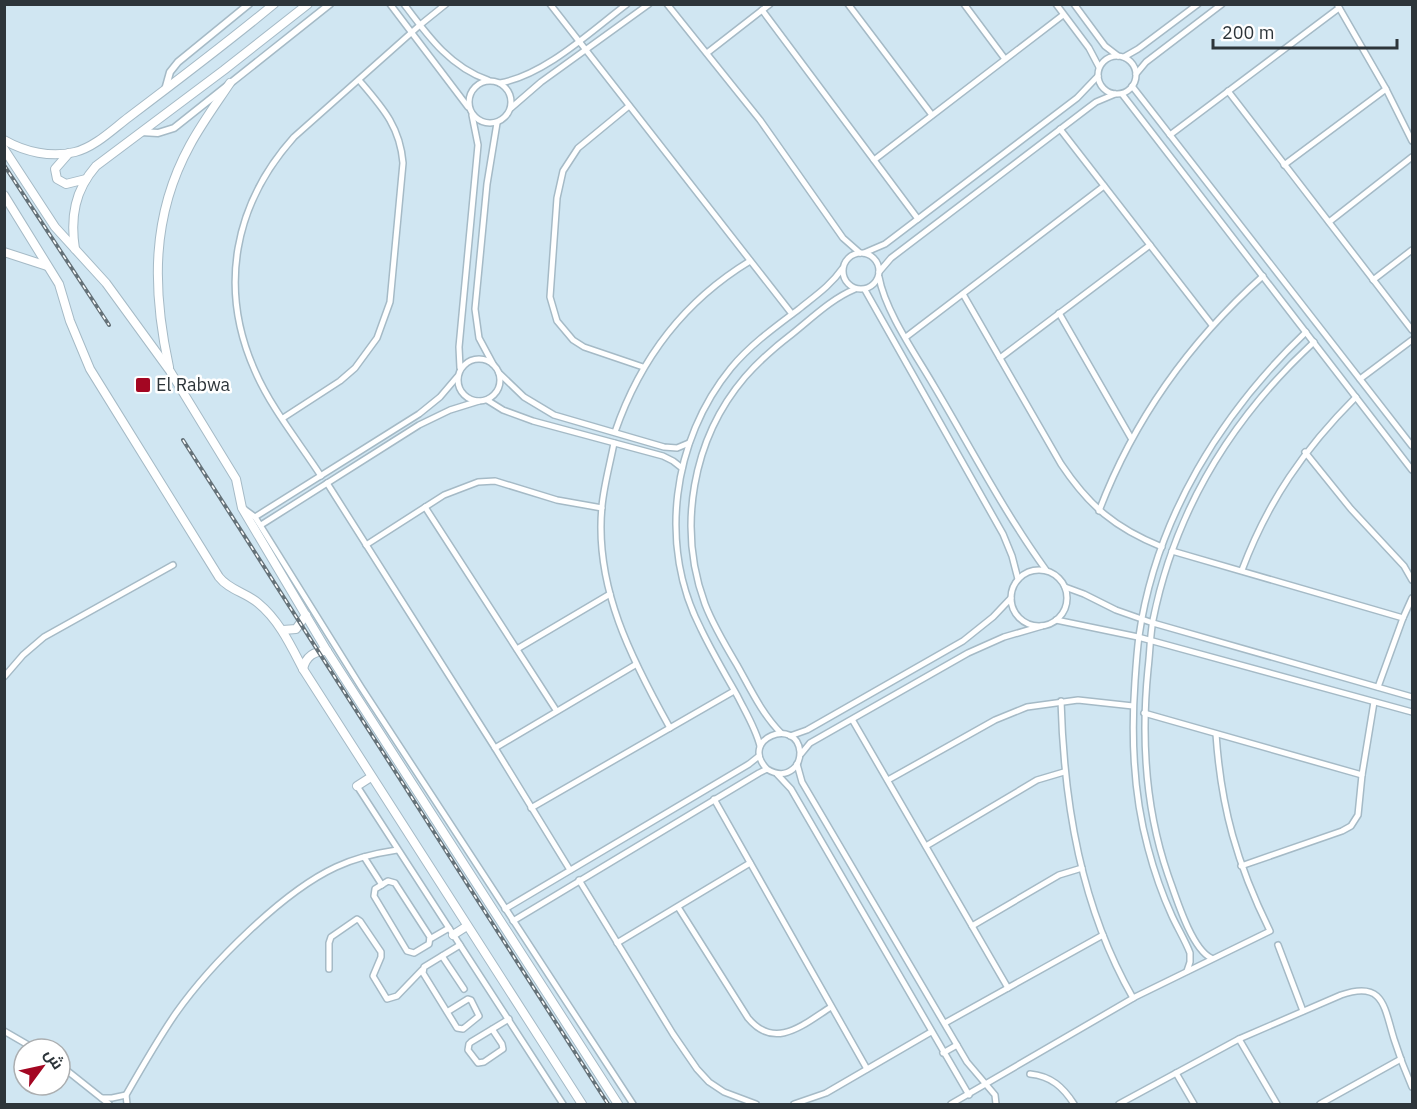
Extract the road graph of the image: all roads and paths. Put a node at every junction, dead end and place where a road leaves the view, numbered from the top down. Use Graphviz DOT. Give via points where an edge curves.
graph roads {
  1 [pos="249,4"];
  2 [pos="274,4"];
  3 [pos="308,4"];
  4 [pos="330,4"];
  5 [pos="390,4"];
  6 [pos="404,4"];
  7 [pos="446,4"];
  8 [pos="550,4"];
  9 [pos="627,4"];
  10 [pos="649,4"];
  11 [pos="667,4"];
  12 [pos="770,4"];
  13 [pos="848,4"];
  14 [pos="964,4"];
  15 [pos="1056,4"];
  16 [pos="1198,4"];
  17 [pos="1222,4"];
  18 [pos="1075,5"];
  19 [pos="1338,6"];
  20 [pos="762,10"];
  21 [pos="1064,15"];
  22 [pos="420,25"];
  23 [pos="411,33"];
  24 [pos="578,41"];
  25 [pos="585,50"];
  26 [pos="707,53"];
  27 [pos="1121,57"];
  28 [pos="1005,59"];
  29 [pos="1100,67"];
  30 [pos="1136,74"];
  31 [pos="1098,76"];
  32 [pos="359,80"];
  33 [pos="490,81"];
  34 [pos="230,83"];
  35 [pos="500,83"];
  36 [pos="1132,86"];
  37 [pos="1386,89"];
  38 [pos="165,90"];
  39 [pos="1228,91"];
  40 [pos="1118,94"];
  41 [pos="629,106"];
  42 [pos="511,108"];
  43 [pos="469,109"];
  44 [pos="472,115"];
  45 [pos="932,115"];
  46 [pos="497,123"];
  47 [pos="1060,129"];
  48 [pos="141,132"];
  49 [pos="1170,135"];
  50 [pos="4,140"];
  51 [pos="1413,141"];
  52 [pos="4,149"];
  53 [pos="69,153"];
  54 [pos="1413,157"];
  55 [pos="874,160"];
  56 [pos="1284,165"];
  57 [pos="86,179"];
  58 [pos="1104,186"];
  59 [pos="4,195"];
  60 [pos="918,219"];
  61 [pos="1329,222"];
  62 [pos="1150,245"];
  63 [pos="1413,250"];
  64 [pos="75,251"];
  65 [pos="4,252"];
  66 [pos="862,253"];
  67 [pos="750,261"];
  68 [pos="47,266"];
  69 [pos="843,269"];
  70 [pos="879,274"];
  71 [pos="1263,276"];
  72 [pos="1373,279"];
  73 [pos="855,289"];
  74 [pos="865,290"];
  75 [pos="963,294"];
  76 [pos="1059,313"];
  77 [pos="792,314"];
  78 [pos="1212,325"];
  79 [pos="1413,330"];
  80 [pos="1306,332"];
  81 [pos="906,337"];
  82 [pos="1413,340"];
  83 [pos="1314,342"];
  84 [pos="1000,358"];
  85 [pos="493,364"];
  86 [pos="643,367"];
  87 [pos="460,368"];
  88 [pos="170,371"];
  89 [pos="499,372"];
  90 [pos="457,377"];
  91 [pos="1360,379"];
  92 [pos="1356,397"];
  93 [pos="487,400"];
  94 [pos="479,401"];
  95 [pos="283,418"];
  96 [pos="615,432"];
  97 [pos="1131,438"];
  98 [pos="614,443"];
  99 [pos="689,443"];
  100 [pos="1413,446"];
  101 [pos="1305,452"];
  102 [pos="682,468"];
  103 [pos="1413,470"];
  104 [pos="321,476"];
  105 [pos="327,483"];
  106 [pos="425,507"];
  107 [pos="242,508"];
  108 [pos="602,508"];
  109 [pos="1099,511"];
  110 [pos="255,517"];
  111 [pos="261,525"];
  112 [pos="366,544"];
  113 [pos="1162,548"];
  114 [pos="1172,551"];
  115 [pos="173,565"];
  116 [pos="1046,570"];
  117 [pos="1242,570"];
  118 [pos="1018,579"];
  119 [pos="1413,580"];
  120 [pos="1065,587"];
  121 [pos="610,594"];
  122 [pos="1011,598"];
  123 [pos="1413,598"];
  124 [pos="306,615"];
  125 [pos="1402,618"];
  126 [pos="1142,619"];
  127 [pos="1056,620"];
  128 [pos="1153,623"];
  129 [pos="1042,626"];
  130 [pos="283,630"];
  131 [pos="1138,637"];
  132 [pos="1152,640"];
  133 [pos="517,649"];
  134 [pos="327,651"];
  135 [pos="635,664"];
  136 [pos="915,668"];
  137 [pos="303,669"];
  138 [pos="4,677"];
  139 [pos="921,681"];
  140 [pos="1378,687"];
  141 [pos="734,691"];
  142 [pos="1413,697"];
  143 [pos="1061,701"];
  144 [pos="1374,702"];
  145 [pos="1133,706"];
  146 [pos="556,710"];
  147 [pos="1413,712"];
  148 [pos="1144,713"];
  149 [pos="853,720"];
  150 [pos="670,728"];
  151 [pos="781,733"];
  152 [pos="1216,734"];
  153 [pos="790,736"];
  154 [pos="760,746"];
  155 [pos="495,748"];
  156 [pos="800,755"];
  157 [pos="759,756"];
  158 [pos="797,763"];
  159 [pos="767,769"];
  160 [pos="1064,772"];
  161 [pos="776,774"];
  162 [pos="1362,775"];
  163 [pos="371,777"];
  164 [pos="888,780"];
  165 [pos="357,786"];
  166 [pos="714,799"];
  167 [pos="531,808"];
  168 [pos="926,846"];
  169 [pos="397,850"];
  170 [pos="364,857"];
  171 [pos="750,863"];
  172 [pos="1241,866"];
  173 [pos="1082,868"];
  174 [pos="570,870"];
  175 [pos="579,880"];
  176 [pos="382,885"];
  177 [pos="538,889"];
  178 [pos="546,901"];
  179 [pos="678,907"];
  180 [pos="505,909"];
  181 [pos="513,921"];
  182 [pos="467,926"];
  183 [pos="972,926"];
  184 [pos="451,932"];
  185 [pos="1192,933"];
  186 [pos="1103,935"];
  187 [pos="1182,938"];
  188 [pos="430,939"];
  189 [pos="618,943"];
  190 [pos="460,945"];
  191 [pos="1278,945"];
  192 [pos="442,956"];
  193 [pos="1211,958"];
  194 [pos="329,969"];
  195 [pos="422,970"];
  196 [pos="1187,971"];
  197 [pos="1008,988"];
  198 [pos="464,989"];
  199 [pos="1133,998"];
  200 [pos="831,1007"];
  201 [pos="1303,1011"];
  202 [pos="447,1012"];
  203 [pos="509,1019"];
  204 [pos="945,1023"];
  205 [pos="492,1029"];
  206 [pos="931,1032"];
  207 [pos="1239,1039"];
  208 [pos="957,1045"];
  209 [pos="943,1053"];
  210 [pos="1401,1059"];
  211 [pos="867,1069"];
  212 [pos="1176,1073"];
  213 [pos="72,1074"];
  214 [pos="1030,1074"];
  215 [pos="987,1084"];
  216 [pos="1413,1087"];
  217 [pos="126,1095"];
  218 [pos="969,1095"];
  219 [pos="102,1098"];
  220 [pos="109,1104"];
  221 [pos="127,1104"];
  222 [pos="563,1104"];
  223 [pos="582,1104"];
  224 [pos="618,1104"];
  225 [pos="633,1104"];
  226 [pos="756,1104"];
  227 [pos="794,1104"];
  228 [pos="951,1104"];
  229 [pos="996,1104"];
  230 [pos="1074,1104"];
  231 [pos="1119,1104"];
  232 [pos="1194,1104"];
  233 [pos="1277,1104"];
  234 [pos="1320,1104"];
  1 -- 38 [label="street" via="177,62"];
  2 -- 38 [label="main road"];
  3 -- 48 [label="main road"];
  4 -- 34 [label="street"];
  5 -- 23 [label="street"];
  6 -- 22 [label="street"];
  7 -- 22 [label="street"];
  8 -- 24 [label="street"];
  9 -- 24 [label="street"];
  10 -- 25 [label="street"];
  11 -- 26 [label="street"];
  12 -- 20 [label="street"];
  13 -- 45 [label="street"];
  14 -- 28 [label="street"];
  15 -- 21 [label="street"];
  16 -- 27 [label="street" via="1138,49"];
  17 -- 30 [label="street"];
  18 -- 27 [label="street" via="1105,46"];
  19 -- 37 [label="street"];
  19 -- 39 [label="street"];
  20 -- 26 [label="street"];
  20 -- 55 [label="street"];
  21 -- 28 [label="street"];
  21 -- 29 [label="street"];
  22 -- 23 [label="street"];
  22 -- 33 [label="street" via="450,60"];
  23 -- 32 [label="street"];
  23 -- 43 [label="street"];
  24 -- 25 [label="street"];
  24 -- 35 [label="street" via="538,70"];
  25 -- 41 [label="street"];
  25 -- 42 [label="street"];
  26 -- 66 [label="street" via="843,238"];
  27 -- 29 [label="street" via="1111,57"];
  27 -- 30 [label="street" via="1134,67"];
  28 -- 45 [label="street"];
  29 -- 31 [label="street"];
  30 -- 36 [label="street"];
  31 -- 40 [label="street" via="1103,88"];
  31 -- 60 [label="street" via="1077,98"];
  32 -- 95 [label="street" via="294,137 274,160 258,186 238,244 235,288 239,323 256,373"];
  32 -- 95 [label="street" via="394,124 402,150 390,302 377,338 355,368"];
  33 -- 35 [label="street"];
  33 -- 43 [label="street" via="482,82 470,93"];
  34 -- 48 [label="street" via="174,128 158,133"];
  34 -- 88 [label="main road" via="189,147 162,218 156,280"];
  35 -- 42 [label="street" via="510,94"];
  36 -- 40 [label="street"];
  36 -- 49 [label="street"];
  37 -- 51 [label="street"];
  37 -- 56 [label="street"];
  38 -- 53 [label="main road" via="87,147"];
  39 -- 49 [label="street"];
  39 -- 56 [label="street"];
  40 -- 47 [label="street" via="1096,102"];
  40 -- 71 [label="street"];
  41 -- 67 [label="street"];
  41 -- 86 [label="street" via="578,148 563,171 557,198 550,297 557,321 573,340"];
  42 -- 46 [label="street"];
  43 -- 44 [label="street"];
  44 -- 46 [label="street" via="484,123"];
  44 -- 87 [label="street" via="478,145"];
  45 -- 55 [label="street"];
  46 -- 85 [label="street" via="475,309 479,338"];
  47 -- 58 [label="street"];
  47 -- 70 [label="street" via="891,258"];
  48 -- 57 [label="main road" via="104,159"];
  49 -- 91 [label="street"];
  50 -- 53 [label="main road" via="37,153"];
  52 -- 64 [label="main road" via="48,218"];
  53 -- 57 [label="main road" via="55,169 57,180 66,184"];
  54 -- 61 [label="street"];
  55 -- 60 [label="street"];
  56 -- 61 [label="street"];
  57 -- 64 [label="main road" via="73,211"];
  58 -- 62 [label="street"];
  58 -- 75 [label="street"];
  59 -- 68 [label="main road"];
  60 -- 66 [label="street" via="880,247"];
  61 -- 72 [label="street"];
  62 -- 76 [label="street"];
  62 -- 78 [label="street"];
  63 -- 72 [label="street"];
  64 -- 88 [label="main road" via="106,283"];
  65 -- 68 [label="main road"];
  66 -- 69 [label="street" via="850,256"];
  66 -- 70 [label="street" via="873,258"];
  67 -- 77 [label="street"];
  67 -- 86 [label="street" via="719,281 680,316"];
  68 -- 130 [label="main road" via="58,284 90,369 219,577 229,588 255,601"];
  69 -- 73 [label="street" via="844,279"];
  69 -- 77 [label="street"];
  70 -- 74 [label="street"];
  70 -- 81 [label="street" via="887,303"];
  71 -- 78 [label="street"];
  71 -- 80 [label="street"];
  72 -- 79 [label="street"];
  73 -- 74 [label="street"];
  73 -- 151 [label="street" via="783,341 744,378 710,433 692,496 693,551 705,604 765,714"];
  74 -- 118 [label="street" via="1003,534"];
  75 -- 81 [label="street"];
  75 -- 84 [label="street"];
  76 -- 84 [label="street"];
  76 -- 97 [label="street"];
  77 -- 99 [label="street" via="760,338 730,369 706,404"];
  78 -- 97 [label="street" via="1165,384"];
  80 -- 83 [label="street"];
  80 -- 113 [label="street" via="1264,374 1227,421 1188,486"];
  81 -- 116 [label="street" via="1012,520"];
  82 -- 91 [label="street"];
  83 -- 92 [label="street"];
  83 -- 114 [label="street" via="1274,381 1228,440 1194,498"];
  84 -- 109 [label="street" via="1061,464"];
  85 -- 87 [label="street" via="476,359"];
  85 -- 89 [label="street"];
  86 -- 96 [label="street"];
  87 -- 90 [label="street"];
  88 -- 107 [label="main road" via="236,479"];
  89 -- 93 [label="street" via="499,385"];
  89 -- 96 [label="street" via="538,407"];
  90 -- 94 [label="street" via="460,391"];
  90 -- 104 [label="street" via="440,398 419,414"];
  91 -- 100 [label="street"];
  92 -- 101 [label="street"];
  92 -- 103 [label="street"];
  93 -- 94 [label="street"];
  93 -- 98 [label="street" via="512,414"];
  94 -- 105 [label="street" via="419,425"];
  95 -- 104 [label="street"];
  96 -- 99 [label="street" via="670,448"];
  97 -- 109 [label="street"];
  98 -- 102 [label="street" via="668,458"];
  98 -- 108 [label="street"];
  99 -- 102 [label="street"];
  101 -- 117 [label="street" via="1271,504"];
  101 -- 119 [label="street"];
  102 -- 141 [label="street" via="676,530 682,579 699,627"];
  104 -- 110 [label="street"];
  105 -- 111 [label="street"];
  105 -- 112 [label="street"];
  106 -- 108 [label="street" via="459,488 487,481"];
  106 -- 112 [label="street"];
  106 -- 133 [label="street"];
  107 -- 110 [label="street"];
  107 -- 124 [label="main road"];
  108 -- 121 [label="street"];
  109 -- 113 [label="street" via="1118,526"];
  110 -- 111 [label="street"];
  111 -- 180 [label="street"];
  112 -- 155 [label="street"];
  113 -- 126 [label="street"];
  114 -- 117 [label="street"];
  114 -- 128 [label="street"];
  115 -- 138 [label="street" via="44,637"];
  116 -- 118 [label="street" via="1031,570"];
  116 -- 120 [label="street" via="1060,578"];
  117 -- 125 [label="street"];
  118 -- 122 [label="street"];
  120 -- 126 [label="street"];
  120 -- 127 [label="street" via="1067,603"];
  121 -- 133 [label="street"];
  121 -- 135 [label="street"];
  122 -- 129 [label="street" via="1018,617"];
  122 -- 136 [label="street" via="974,633"];
  123 -- 125 [label="street"];
  124 -- 130 [label="main road" via="296,629"];
  124 -- 134 [label="main road"];
  125 -- 140 [label="street"];
  126 -- 128 [label="street"];
  126 -- 131 [label="street"];
  127 -- 129 [label="street"];
  127 -- 131 [label="street"];
  128 -- 132 [label="street"];
  128 -- 140 [label="street"];
  129 -- 139 [label="street" via="986,644"];
  130 -- 137 [label="main road"];
  131 -- 132 [label="street"];
  131 -- 145 [label="street"];
  132 -- 144 [label="street"];
  132 -- 148 [label="street"];
  133 -- 146 [label="street"];
  134 -- 137 [label="main road" via="312,654"];
  134 -- 224 [label="main road"];
  135 -- 146 [label="street"];
  135 -- 150 [label="street"];
  136 -- 139 [label="street"];
  136 -- 153 [label="street"];
  137 -- 163 [label="main road"];
  139 -- 149 [label="street"];
  140 -- 142 [label="street"];
  141 -- 150 [label="street"];
  141 -- 154 [label="street"];
  143 -- 145 [label="street"];
  143 -- 160 [label="street"];
  143 -- 164 [label="street" via="1003,716"];
  144 -- 147 [label="street"];
  144 -- 162 [label="street"];
  145 -- 187 [label="street" via="1140,812 1158,882"];
  146 -- 155 [label="street"];
  148 -- 152 [label="street"];
  148 -- 185 [label="street" via="1147,782 1154,821 1164,862"];
  149 -- 156 [label="street" via="810,743"];
  149 -- 164 [label="street"];
  150 -- 167 [label="street"];
  151 -- 153 [label="street"];
  151 -- 154 [label="street" via="773,734"];
  152 -- 162 [label="street"];
  152 -- 172 [label="street" via="1223,800"];
  153 -- 156 [label="street"];
  154 -- 157 [label="street"];
  155 -- 167 [label="street"];
  156 -- 158 [label="street"];
  157 -- 159 [label="street"];
  157 -- 174 [label="street"];
  158 -- 161 [label="street" via="788,772"];
  158 -- 204 [label="street" via="802,782"];
  159 -- 161 [label="street"];
  159 -- 166 [label="street"];
  160 -- 168 [label="street" via="1036,780"];
  160 -- 173 [label="street"];
  161 -- 206 [label="street" via="790,789"];
  162 -- 172 [label="street" via="1358,815 1351,826"];
  163 -- 165 [label="main road"];
  163 -- 182 [label="main road"];
  164 -- 168 [label="street"];
  165 -- 169 [label="street"];
  166 -- 171 [label="street"];
  166 -- 175 [label="street"];
  167 -- 174 [label="street"];
  168 -- 183 [label="street"];
  169 -- 170 [label="street"];
  169 -- 184 [label="street"];
  170 -- 176 [label="street"];
  170 -- 217 [label="street" via="335,867 281,903 213,968 176,1013"];
  171 -- 179 [label="street"];
  171 -- 200 [label="street"];
  172 -- 193 [label="street" via="1270,931"];
  173 -- 183 [label="street" via="1059,875"];
  173 -- 186 [label="street"];
  174 -- 177 [label="street"];
  175 -- 178 [label="street"];
  175 -- 189 [label="street"];
  176 -- 188 [label="street" via="395,883"];
  176 -- 188 [label="street" via="375,889 374,896 407,951 416,952"];
  177 -- 178 [label="street"];
  177 -- 180 [label="street"];
  178 -- 181 [label="street"];
  179 -- 189 [label="street"];
  179 -- 200 [label="street" via="748,1018 761,1030 788,1033"];
  180 -- 181 [label="street"];
  181 -- 225 [label="street"];
  182 -- 184 [label="main road"];
  182 -- 223 [label="main road"];
  183 -- 197 [label="street"];
  184 -- 188 [label="street"];
  184 -- 190 [label="street"];
  185 -- 187 [label="street"];
  185 -- 193 [label="street" via="1199,949"];
  186 -- 197 [label="street"];
  186 -- 199 [label="street"];
  187 -- 196 [label="street" via="1191,958"];
  189 -- 226 [label="street" via="697,1069 723,1092"];
  190 -- 192 [label="street"];
  190 -- 203 [label="street"];
  191 -- 201 [label="street"];
  192 -- 195 [label="street"];
  192 -- 198 [label="street"];
  193 -- 196 [label="street"];
  194 -- 195 [label="street" via="331,937 357,919 381,952 373,975 387,999 397,996"];
  195 -- 202 [label="street"];
  196 -- 199 [label="street"];
  197 -- 204 [label="street"];
  199 -- 215 [label="street"];
  200 -- 211 [label="street"];
  201 -- 207 [label="street"];
  201 -- 210 [label="street" via="1352,992 1375,995 1386,1008"];
  202 -- 202 [label="street" via="468,999 479,1016 459,1029"];
  203 -- 205 [label="street"];
  203 -- 222 [label="street"];
  204 -- 208 [label="street"];
  205 -- 205 [label="street" via="468,1046 478,1063 503,1049"];
  206 -- 209 [label="street"];
  206 -- 211 [label="street"];
  207 -- 212 [label="street"];
  207 -- 233 [label="street"];
  208 -- 209 [label="street"];
  208 -- 215 [label="street"];
  209 -- 218 [label="street"];
  210 -- 216 [label="street"];
  210 -- 234 [label="street"];
  211 -- 227 [label="street" via="826,1093"];
  212 -- 231 [label="street"];
  212 -- 232 [label="street"];
  213 -- 219 [label="street"];
  214 -- 230 [label="street" via="1054,1081"];
  215 -- 218 [label="street"];
  215 -- 229 [label="street"];
  217 -- 219 [label="street"];
  217 -- 221 [label="street"];
  218 -- 228 [label="street"];
  219 -- 220 [label="street"];
}
